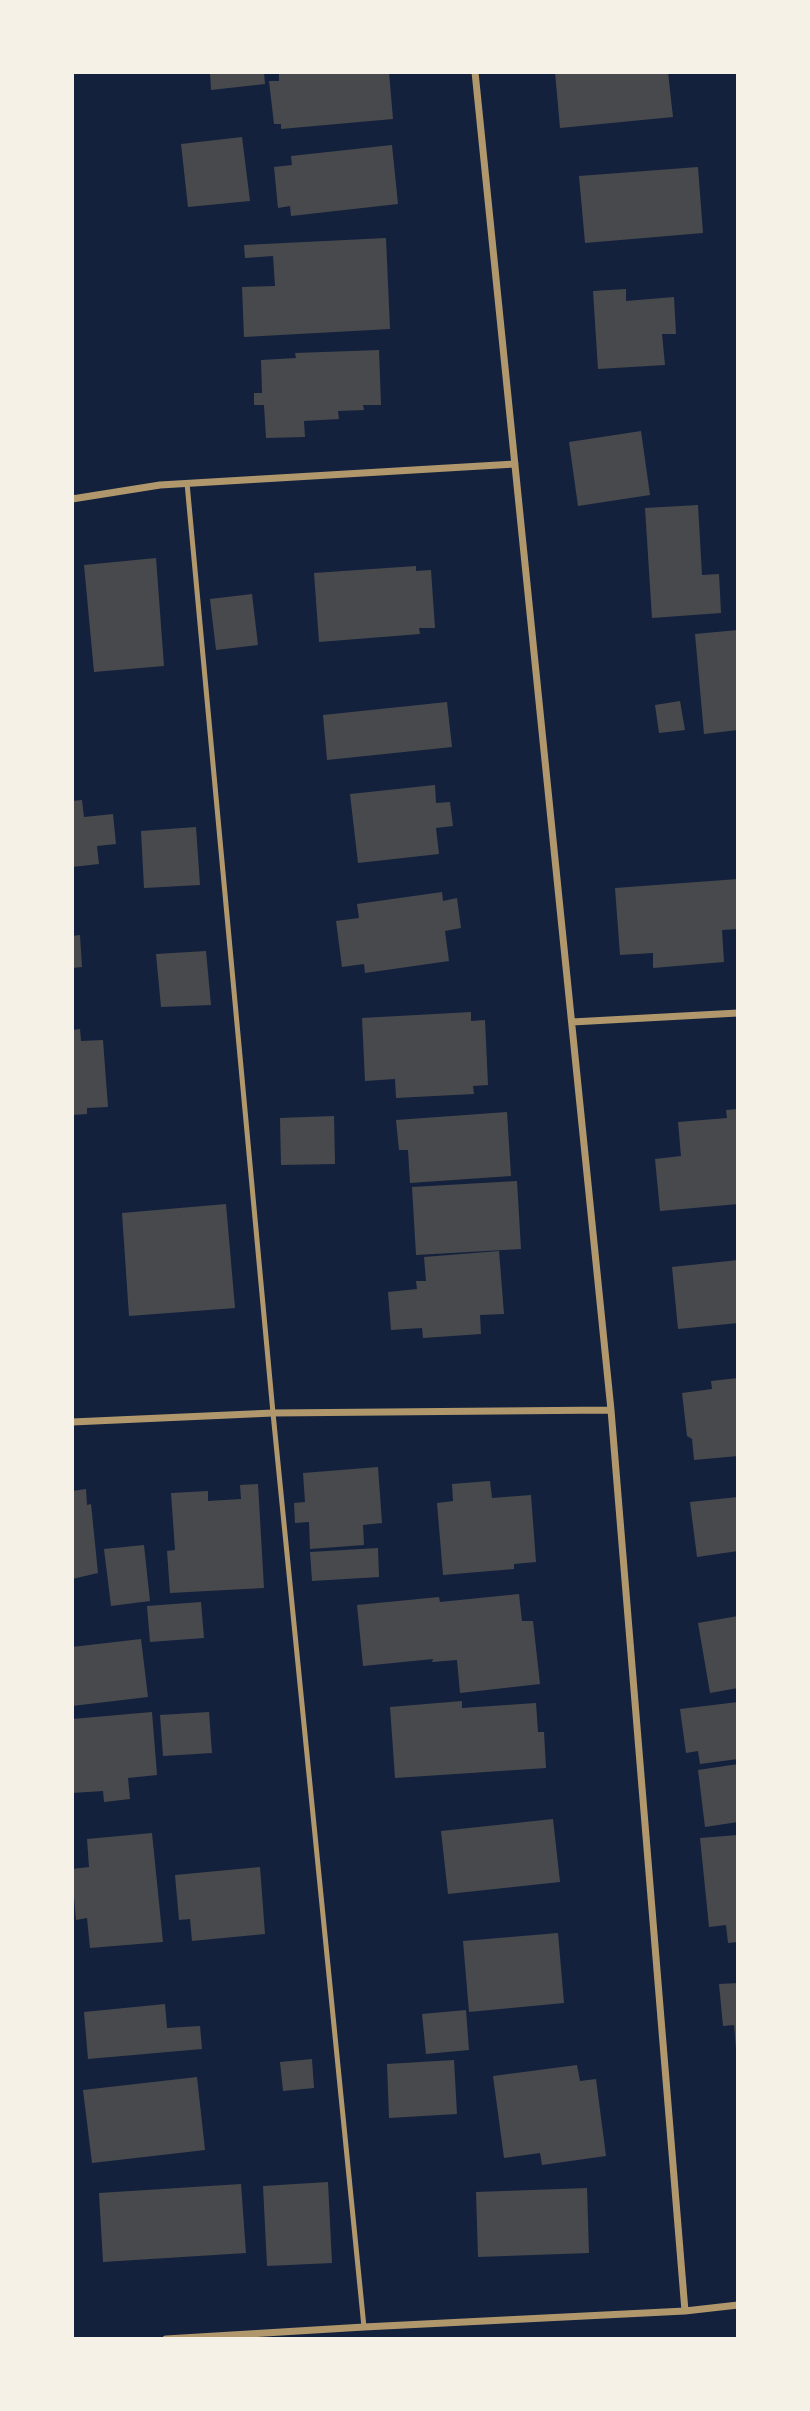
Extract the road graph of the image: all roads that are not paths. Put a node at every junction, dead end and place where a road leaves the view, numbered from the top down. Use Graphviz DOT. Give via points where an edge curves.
graph roads {
  1 [pos="475,72"];
  2 [pos="515,464"];
  3 [pos="187,483"];
  4 [pos="72,499"];
  5 [pos="738,1013"];
  6 [pos="572,1022"];
  7 [pos="611,1410"];
  8 [pos="273,1413"];
  9 [pos="72,1422"];
  10 [pos="738,2305"];
  11 [pos="685,2311"];
  12 [pos="364,2327"];
  13 [pos="166,2339"];
  1 -- 2 [label="street"];
  2 -- 3 [label="street"];
  2 -- 6 [label="street"];
  3 -- 4 [label="street"];
  3 -- 8 [label="lane"];
  5 -- 6 [label="street"];
  6 -- 7 [label="street"];
  7 -- 8 [label="street"];
  7 -- 11 [label="street"];
  8 -- 9 [label="street"];
  8 -- 12 [label="lane"];
  10 -- 11 [label="street"];
  11 -- 12 [label="street"];
  12 -- 13 [label="street"];
}
